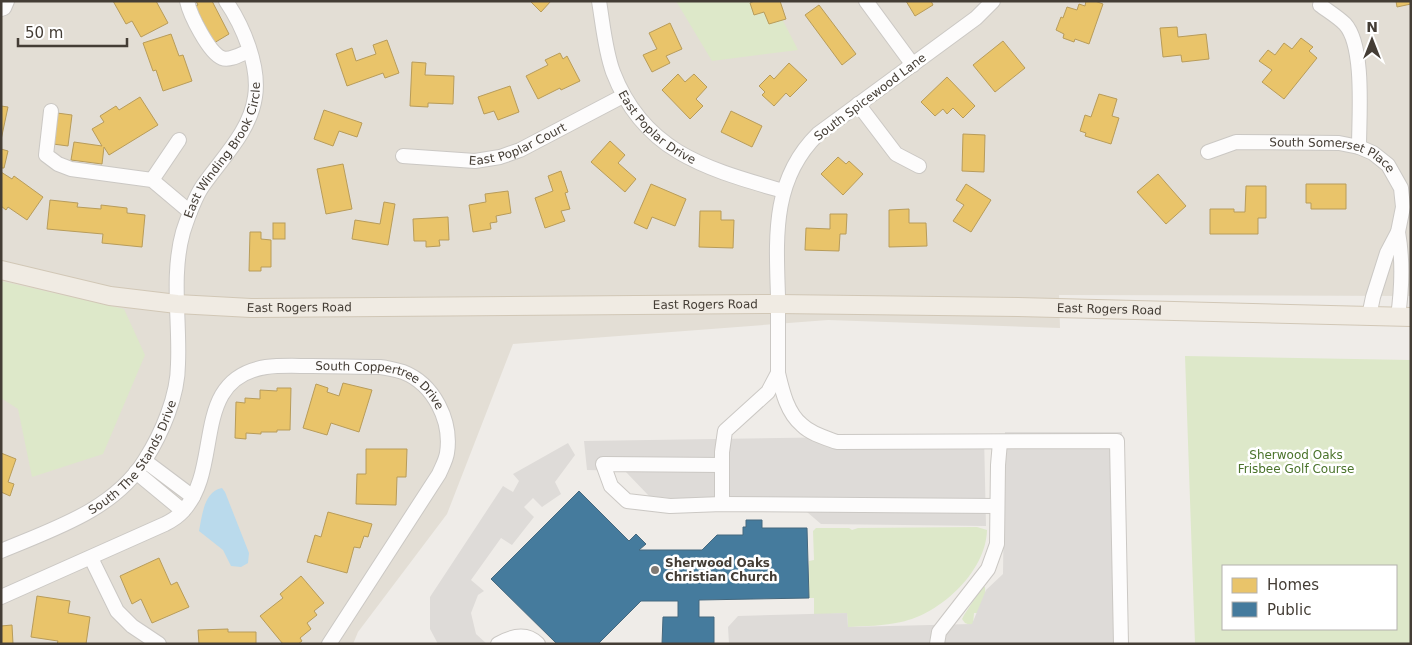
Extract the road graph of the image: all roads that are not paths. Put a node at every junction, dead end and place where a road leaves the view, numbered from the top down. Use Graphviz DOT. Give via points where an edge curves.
graph roads {
  1 [pos="7,1"];
  2 [pos="187,1"];
  3 [pos="226,1"];
  4 [pos="599,1"];
  5 [pos="866,1"];
  6 [pos="993,1"];
  7 [pos="1320,5"];
  8 [pos="1,9"];
  9 [pos="249,51"];
  10 [pos="913,65"];
  11 [pos="623,96"];
  12 [pos="858,104"];
  13 [pos="51,112"];
  14 [pos="179,140"];
  15 [pos="1360,147"];
  16 [pos="1208,152"];
  17 [pos="403,156"];
  18 [pos="919,166"];
  19 [pos="152,180"];
  20 [pos="783,191"];
  21 [pos="190,212"];
  22 [pos="1398,232"];
  23 [pos="1,270"];
  24 [pos="177,304"];
  25 [pos="778,304"];
  26 [pos="1369,316"];
  27 [pos="1405,317"];
  28 [pos="778,373"];
  29 [pos="1000,442"];
  30 [pos="722,465"];
  31 [pos="140,467"];
  32 [pos="193,497"];
  33 [pos="722,504"];
  34 [pos="997,506"];
  35 [pos="183,512"];
  36 [pos="1,551"];
  37 [pos="91,558"];
  38 [pos="1,597"];
  39 [pos="159,644"];
  40 [pos="329,644"];
  41 [pos="498,644"];
  42 [pos="538,644"];
  43 [pos="937,644"];
  44 [pos="1121,644"];
  1 -- 8 [label="street"];
  2 -- 9 [label="street" via="213,52 224,59"];
  3 -- 9 [label="street, East Winding Brook Circle"];
  4 -- 11 [label="street, East Poplar Drive" via="607,53"];
  5 -- 10 [label="street"];
  6 -- 10 [label="street, South Spicewood Lane" via="976,18"];
  7 -- 15 [label="street" via="1345,24 1355,44"];
  9 -- 21 [label="street, East Winding Brook Circle" via="256,82 252,111 242,131 201,189"];
  10 -- 12 [label="street, South Spicewood Lane"];
  11 -- 17 [label="street, East Poplar Court" via="520,150 500,157 475,160"];
  11 -- 20 [label="street, East Poplar Drive" via="661,142 676,152 708,168"];
  12 -- 18 [label="street" via="896,154"];
  12 -- 20 [label="street, South Spicewood Lane" via="808,144 795,162"];
  13 -- 19 [label="street" via="46,155 58,164 71,169"];
  14 -- 19 [label="street"];
  15 -- 16 [label="street, South Somerset Place" via="1339,143 1236,142"];
  15 -- 22 [label="street, South Somerset Place" via="1382,159 1401,188 1403,207"];
  19 -- 21 [label="street"];
  20 -- 25 [label="street, South Spicewood Lane" via="778,228"];
  21 -- 24 [label="street, East Winding Brook Circle" via="180,250"];
  22 -- 26 [label="street, South Somerset Place" via="1387,253"];
  22 -- 27 [label="street, South Somerset Place" via="1400,299"];
  23 -- 24 [label="main road, East Rogers Road" via="110,296"];
  24 -- 25 [label="main road, East Rogers Road" via="251,308"];
  24 -- 31 [label="street, South The Stands Drive" via="175,387 157,439"];
  25 -- 26 [label="main road, East Rogers Road"];
  25 -- 28 [label="street, South Spicewood Lane"];
  26 -- 27 [label="main road, East Rogers Road"];
  28 -- 29 [label="street, South Spicewood Lane" via="783,395 801,425 837,442"];
  28 -- 30 [label="street" via="768,392 724,431"];
  29 -- 34 [label="street"];
  29 -- 44 [label="street, South Spicewood Lane" via="1117,441"];
  30 -- 33 [label="street"];
  30 -- 33 [label="street" via="603,464 611,486 627,501 670,506"];
  31 -- 32 [label="street"];
  31 -- 35 [label="street"];
  31 -- 36 [label="street, South The Stands Drive" via="92,510"];
  32 -- 35 [label="street, South Coppertree Drive"];
  32 -- 40 [label="street, South Coppertree Drive" via="206,462 216,406 224,392 243,375 266,367 380,367 405,373 424,387 442,410 446,424 448,440 444,463"];
  33 -- 34 [label="street"];
  34 -- 43 [label="street" via="997,544 988,569 939,632"];
  35 -- 37 [label="street, South Coppertree Drive" via="165,524"];
  37 -- 38 [label="street, South Coppertree Drive"];
  37 -- 39 [label="street" via="116,612"];
  41 -- 42 [label="street" via="519,636 533,639"];
}
